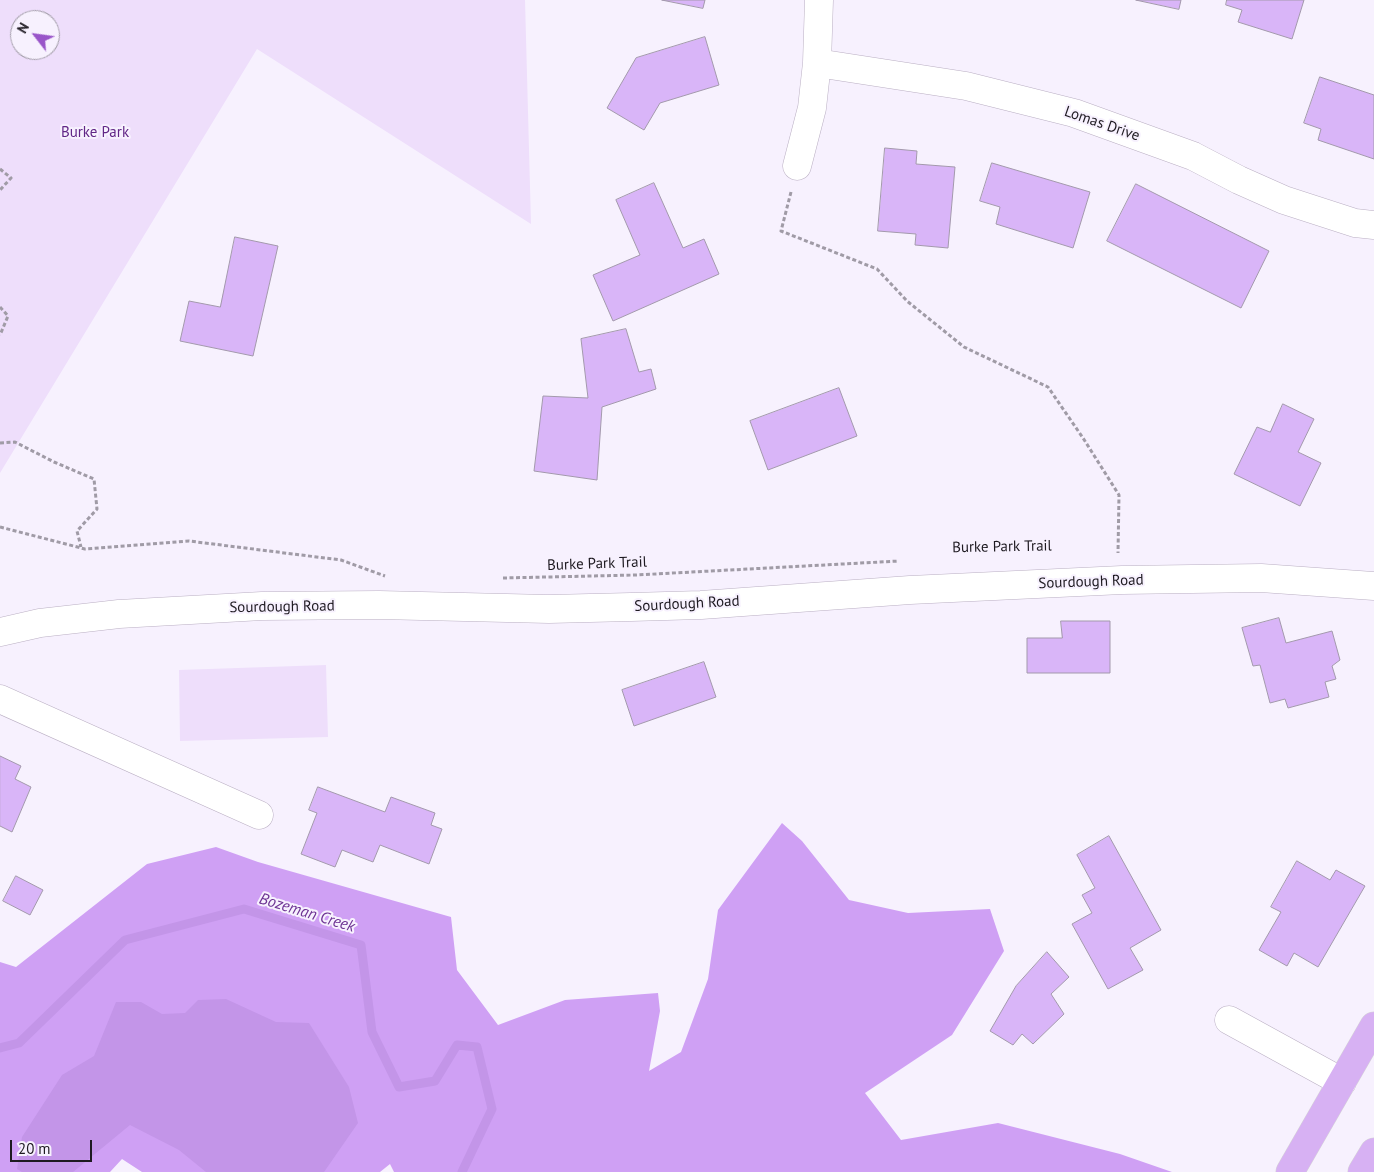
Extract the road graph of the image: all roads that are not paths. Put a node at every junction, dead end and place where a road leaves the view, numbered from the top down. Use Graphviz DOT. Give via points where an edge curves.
graph roads {
  1 [pos="819,0"];
  2 [pos="817,63"];
  3 [pos="797,166"];
  4 [pos="1374,225"];
  5 [pos="1374,586"];
  6 [pos="0,632"];
  7 [pos="0,699"];
  8 [pos="259,815"];
  9 [pos="1229,1020"];
  10 [pos="1374,1026"];
  11 [pos="1342,1082"];
  12 [pos="1374,1152"];
  13 [pos="1290,1172"];
  14 [pos="1362,1172"];
  1 -- 2 [label="street"];
  2 -- 3 [label="street" via="812,108"];
  2 -- 4 [label="street, Lomas Drive" via="966,86 1074,113 1193,156 1284,200 1355,223"];
  5 -- 6 [label="street, Sourdough Road" via="1261,578 1122,580 910,590 701,605 549,609 262,606 119,614"];
  7 -- 8 [label="street"];
  9 -- 11 [label="street"];
  10 -- 11 [label="main road"];
  11 -- 13 [label="main road"];
  12 -- 14 [label="main road"];
}
